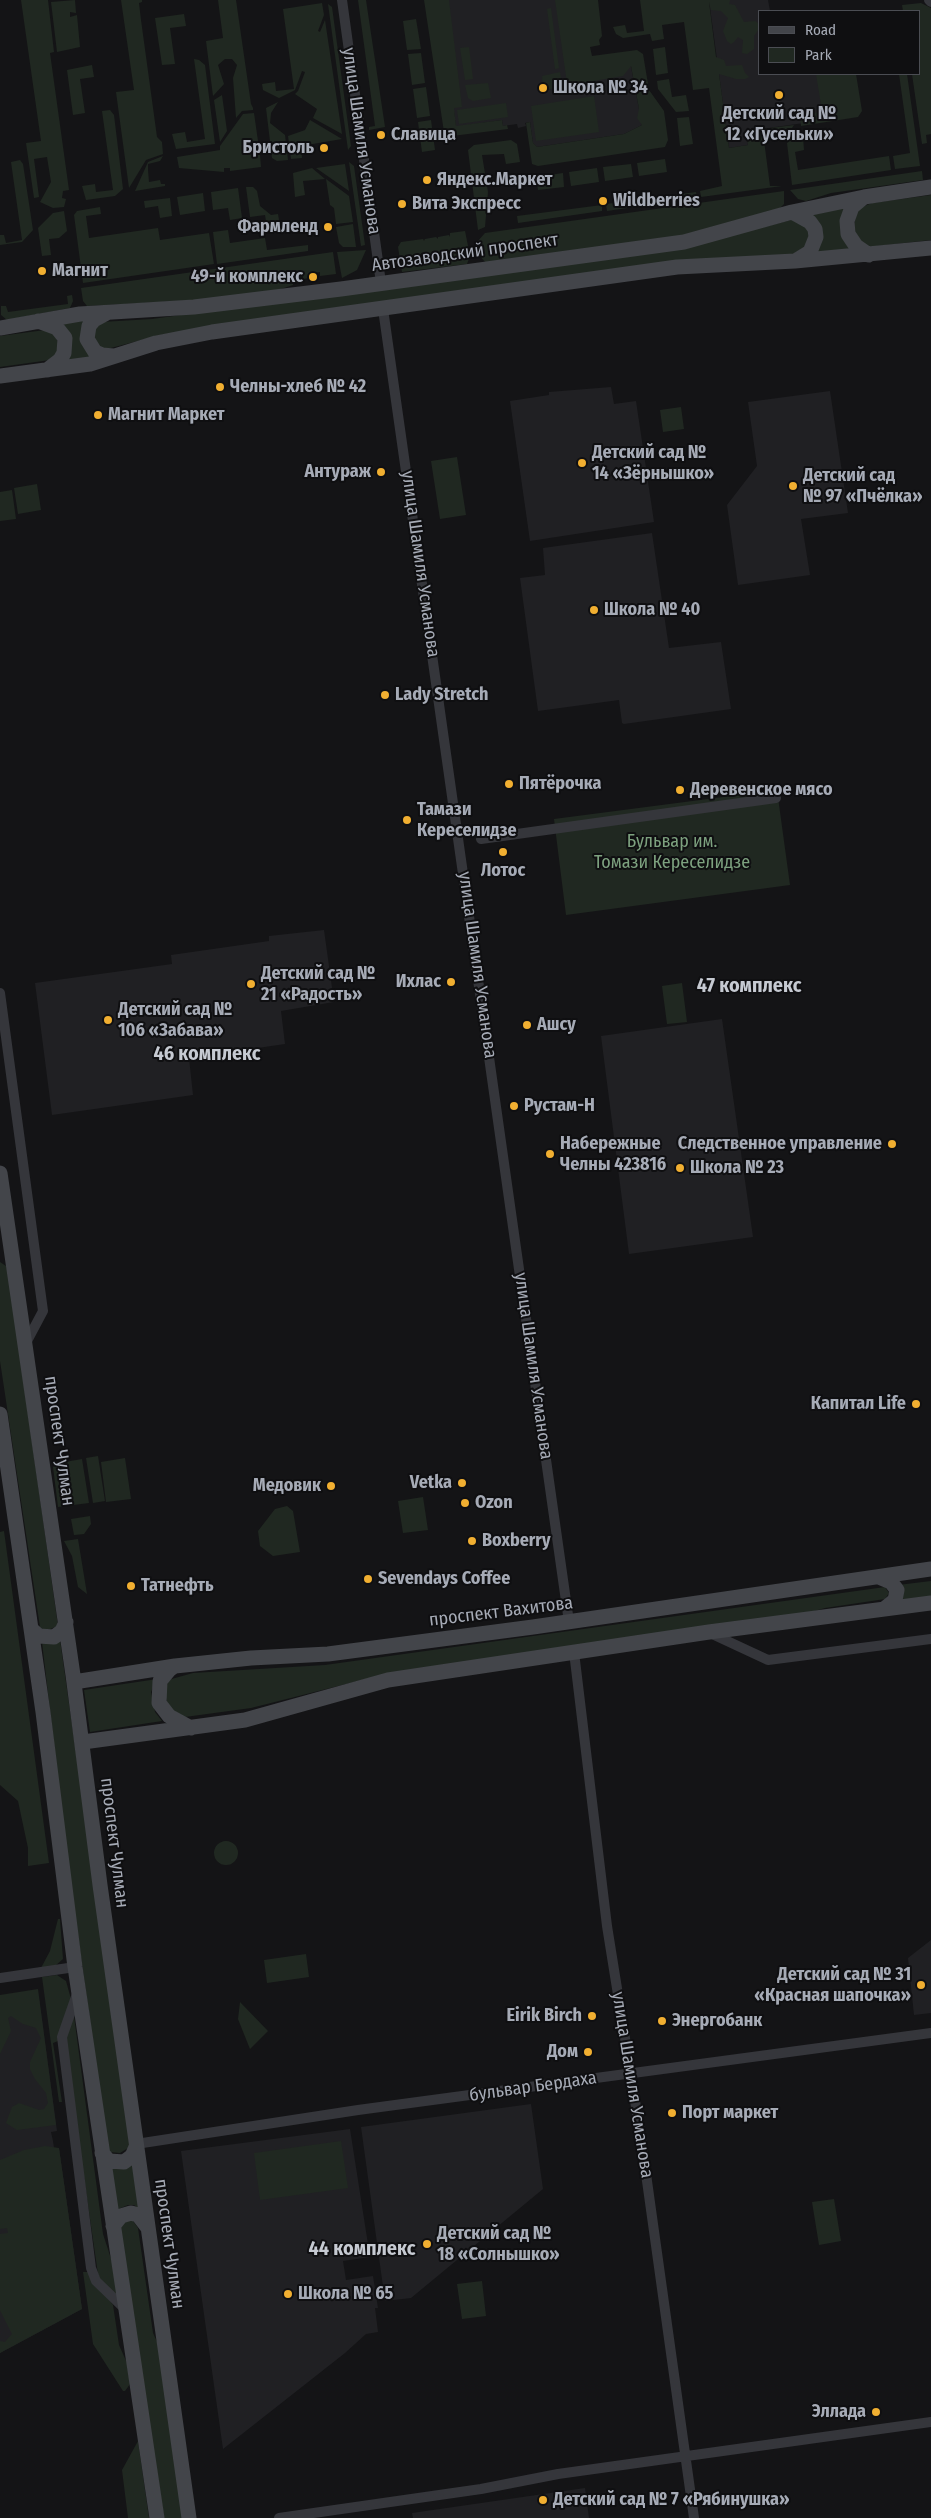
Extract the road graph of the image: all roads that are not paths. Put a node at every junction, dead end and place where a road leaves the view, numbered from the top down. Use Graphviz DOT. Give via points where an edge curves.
graph roads {
  1 [pos="342,0"];
  2 [pos="931,187"];
  3 [pos="864,197"];
  4 [pos="792,212"];
  5 [pos="931,248"];
  6 [pos="869,255"];
  7 [pos="795,261"];
  8 [pos="381,283"];
  9 [pos="383,309"];
  10 [pos="109,312"];
  11 [pos="37,321"];
  12 [pos="0,328"];
  13 [pos="114,356"];
  14 [pos="47,370"];
  15 [pos="0,376"];
  16 [pos="776,798"];
  17 [pos="481,839"];
  18 [pos="0,993"];
  19 [pos="0,1173"];
  20 [pos="0,1258"];
  21 [pos="13,1270"];
  22 [pos="26,1342"];
  23 [pos="0,1414"];
  24 [pos="931,1570"];
  25 [pos="879,1577"];
  26 [pos="931,1603"];
  27 [pos="884,1609"];
  28 [pos="66,1622"];
  29 [pos="569,1622"];
  30 [pos="31,1629"];
  31 [pos="709,1632"];
  32 [pos="931,1639"];
  33 [pos="574,1652"];
  34 [pos="174,1666"];
  35 [pos="74,1682"];
  36 [pos="191,1728"];
  37 [pos="83,1742"];
  38 [pos="75,1967"];
  39 [pos="0,1978"];
  40 [pos="78,1991"];
  41 [pos="931,2033"];
  42 [pos="629,2074"];
  43 [pos="136,2145"];
  44 [pos="102,2153"];
  45 [pos="113,2226"];
  46 [pos="148,2228"];
  47 [pos="126,2310"];
  48 [pos="931,2422"];
  49 [pos="686,2456"];
  50 [pos="157,2518"];
  51 [pos="188,2518"];
  52 [pos="279,2518"];
  53 [pos="694,2518"];
  1 -- 8 [label="street, улица Шамиля Усманова"];
  2 -- 3 [label="main road, Автозаводский проспект"];
  3 -- 4 [label="main road, Автозаводский проспект"];
  3 -- 6 [label="main road" via="852,207 847,221 848,234 856,246"];
  4 -- 7 [label="main road" via="810,222 816,237 810,252"];
  4 -- 8 [label="main road, Автозаводский проспект" via="684,242"];
  5 -- 6 [label="main road"];
  6 -- 7 [label="main road"];
  7 -- 9 [label="main road" via="700,264"];
  8 -- 10 [label="main road, Автозаводский проспект" via="194,307"];
  9 -- 13 [label="main road" via="212,332 156,343"];
  9 -- 29 [label="street, улица Шамиля Усманова"];
  10 -- 11 [label="main road, Автозаводский проспект"];
  10 -- 13 [label="main road" via="89,326 88,339 95,352"];
  11 -- 12 [label="main road, Автозаводский проспект"];
  11 -- 14 [label="main road" via="57,328 65,338 64,353"];
  13 -- 14 [label="main road" via="90,364"];
  14 -- 15 [label="main road"];
  16 -- 17 [label="street"];
  18 -- 22 [label="street" via="43,1311"];
  19 -- 21 [label="main road, проспект Чулман"];
  20 -- 21 [label="main road" via="7,1260"];
  21 -- 22 [label="main road, проспект Чулман"];
  22 -- 28 [label="main road, проспект Чулман"];
  23 -- 30 [label="main road"];
  24 -- 25 [label="main road, проспект Вахитова"];
  25 -- 27 [label="main road" via="891,1582 897,1590 895,1600"];
  25 -- 29 [label="main road, проспект Вахитова"];
  26 -- 27 [label="main road"];
  27 -- 31 [label="main road"];
  28 -- 30 [label="main road" via="54,1637 39,1636"];
  28 -- 35 [label="main road, проспект Чулман"];
  29 -- 34 [label="main road, проспект Вахитова" via="328,1654"];
  30 -- 38 [label="main road"];
  31 -- 32 [label="street" via="768,1660"];
  31 -- 33 [label="main road"];
  33 -- 36 [label="main road" via="388,1680 262,1716"];
  33 -- 42 [label="street, улица Шамиля Усманова" via="607,1926"];
  34 -- 35 [label="main road, проспект Вахитова"];
  34 -- 36 [label="main road" via="160,1681 159,1703 170,1716"];
  35 -- 37 [label="main road, проспект Чулман"];
  36 -- 37 [label="main road"];
  37 -- 43 [label="main road, проспект Чулман"];
  38 -- 39 [label="street"];
  38 -- 40 [label="main road"];
  40 -- 44 [label="main road"];
  40 -- 47 [label="street" via="62,2037 92,2268 96,2282"];
  41 -- 42 [label="street, бульвар Бердаха"];
  42 -- 43 [label="street, бульвар Бердаха" via="358,2110"];
  42 -- 49 [label="street, улица Шамиля Усманова"];
  43 -- 44 [label="main road" via="132,2156 124,2162 109,2161"];
  43 -- 46 [label="main road, проспект Чулман"];
  44 -- 45 [label="main road"];
  45 -- 46 [label="main road" via="120,2216 131,2213 138,2215"];
  45 -- 47 [label="main road"];
  46 -- 51 [label="main road, проспект Чулман"];
  47 -- 50 [label="main road"];
  48 -- 49 [label="street"];
  49 -- 52 [label="street"];
  49 -- 53 [label="street, улица Шамиля Усманова"];
}
